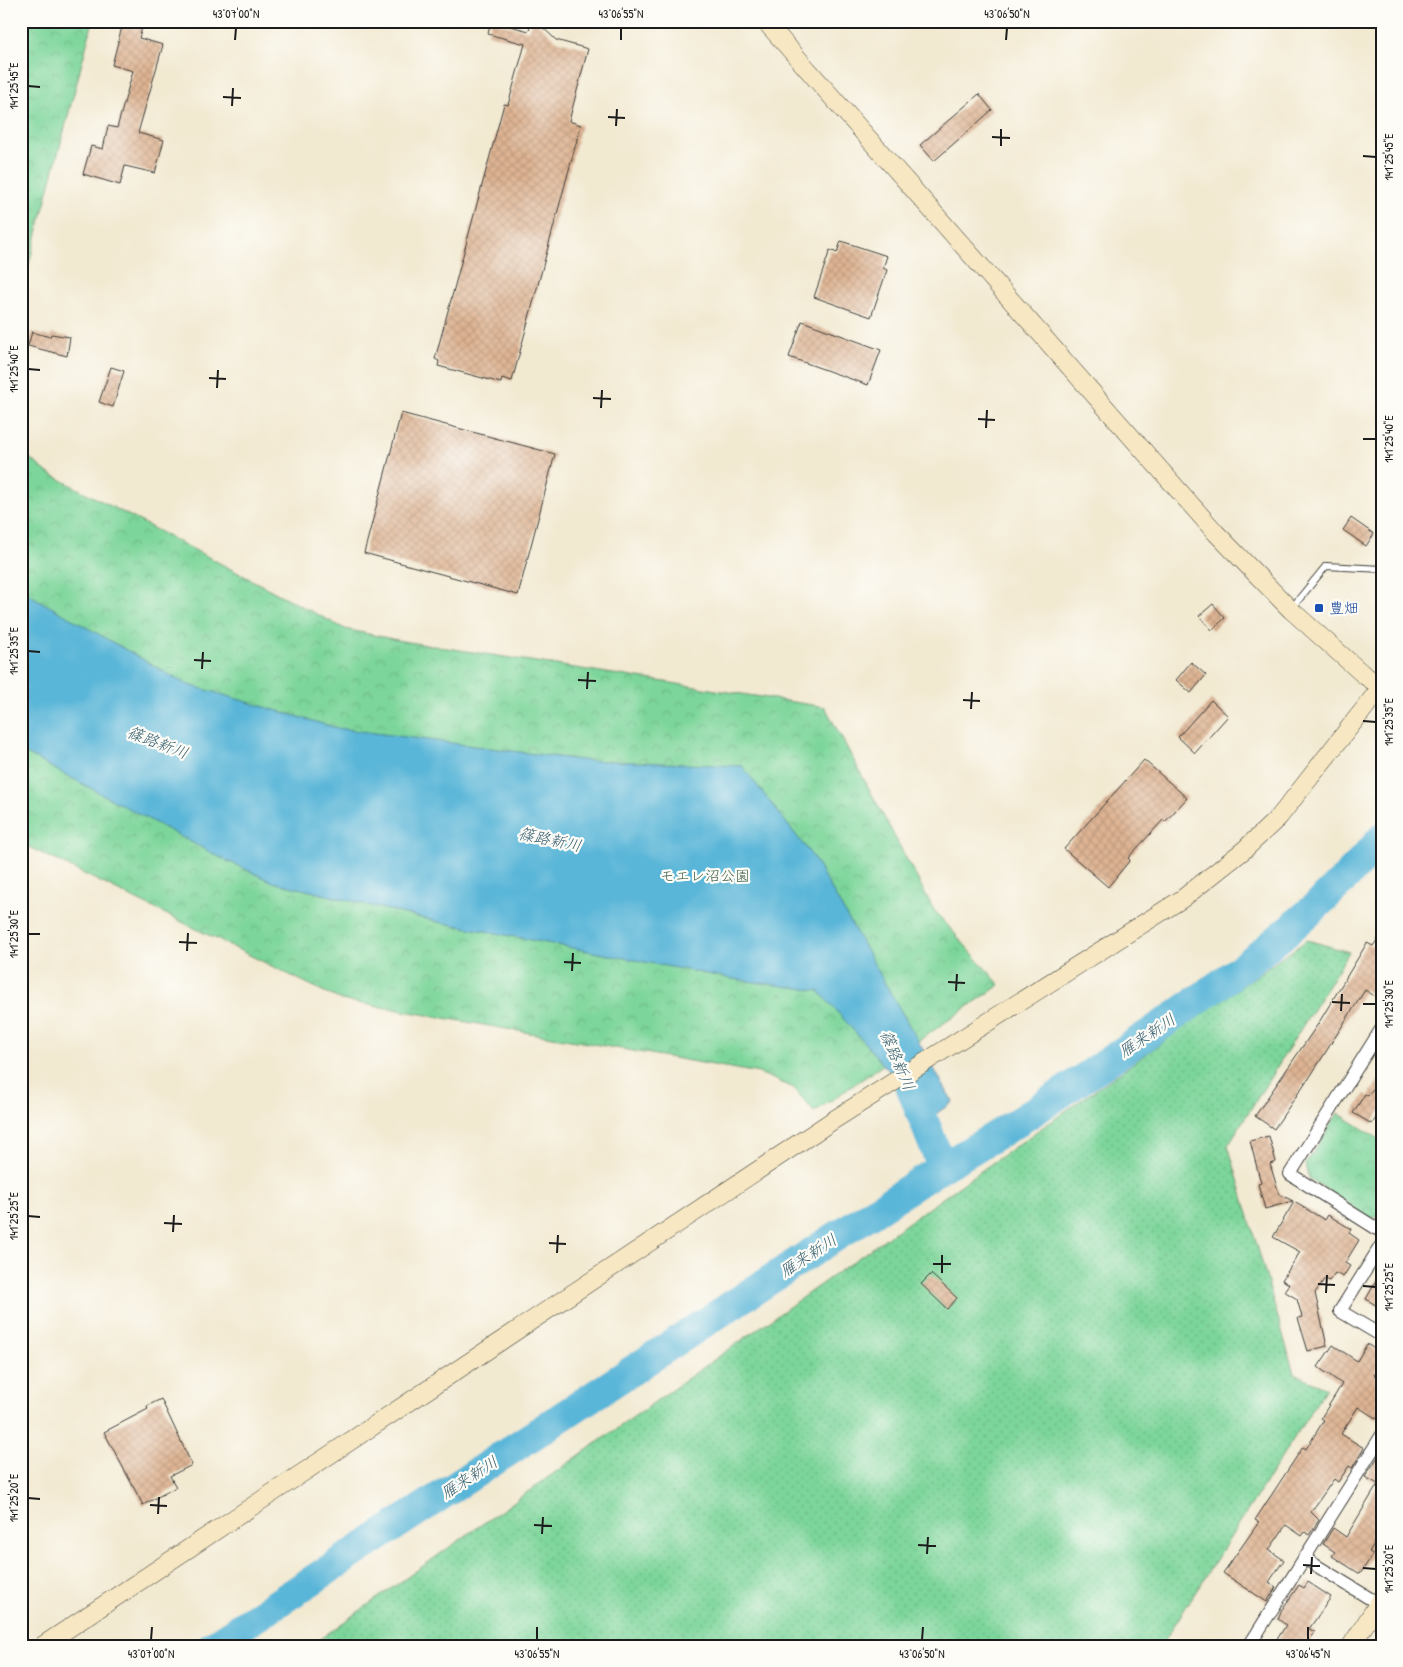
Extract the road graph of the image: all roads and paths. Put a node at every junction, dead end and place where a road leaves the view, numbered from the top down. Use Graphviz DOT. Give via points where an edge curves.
graph roads {
  1 [pos="765,21"];
  2 [pos="1382,569"];
  3 [pos="1291,610"];
  4 [pos="1382,686"];
  5 [pos="1382,1028"];
  6 [pos="1382,1232"];
  7 [pos="1382,1244"];
  8 [pos="1382,1336"];
  9 [pos="1382,1435"];
  10 [pos="1304,1558"];
  11 [pos="1380,1603"];
  12 [pos="42,1646"];
  13 [pos="1249,1646"];
  14 [pos="1351,1646"];
  1 -- 3 [label="street" via="1216,533"];
  2 -- 3 [label="lane" via="1326,566"];
  3 -- 4 [label="street" via="1364,675"];
  4 -- 12 [label="street" via="1279,817 1244,850 1182,899 842,1114"];
  5 -- 6 [label="street" via="1290,1174"];
  7 -- 8 [label="street" via="1340,1311"];
  9 -- 10 [label="street"];
  10 -- 11 [label="street"];
  10 -- 13 [label="street"];
  11 -- 14 [label="street"];
}
